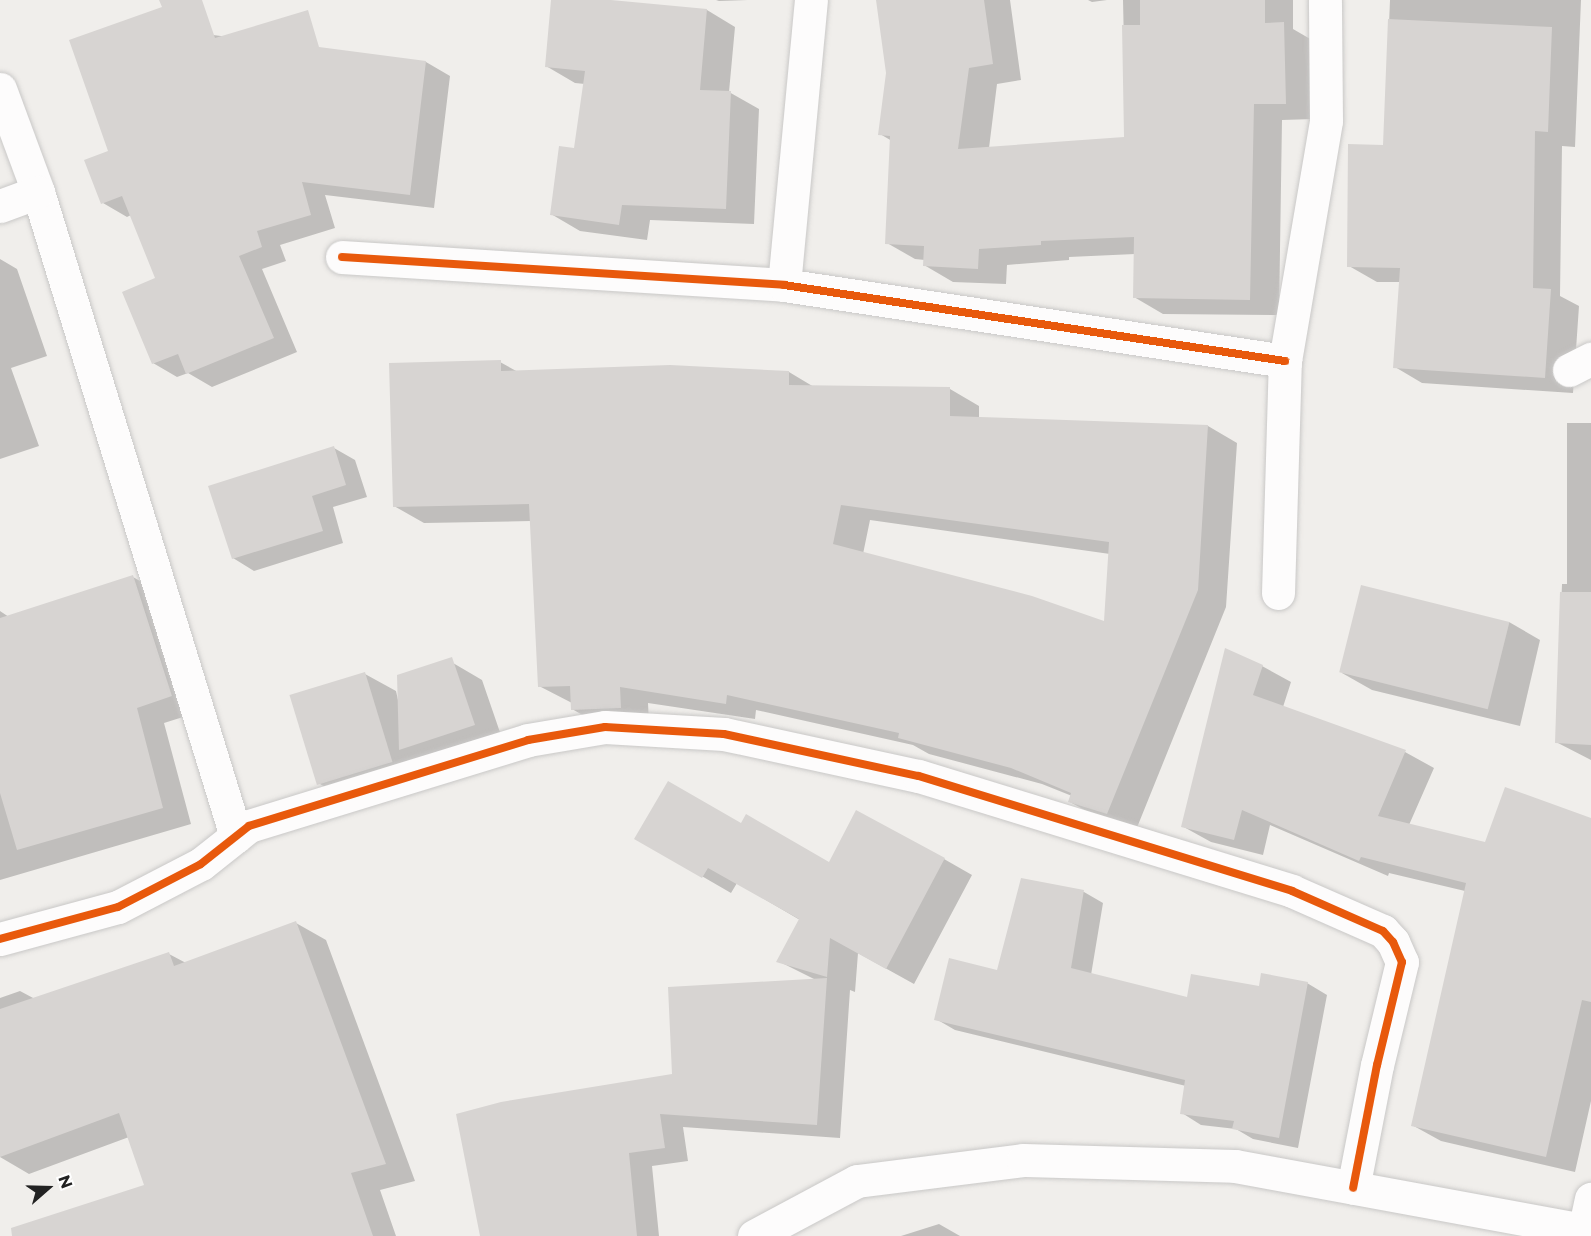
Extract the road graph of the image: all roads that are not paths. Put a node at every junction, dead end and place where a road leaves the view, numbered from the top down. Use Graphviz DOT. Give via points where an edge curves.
graph roads {
  1 [pos="811,0"];
  2 [pos="1325,0"];
  3 [pos="0,89"];
  4 [pos="38,192"];
  5 [pos="0,206"];
  6 [pos="342,257"];
  7 [pos="784,285"];
  8 [pos="1285,361"];
  9 [pos="1278,593"];
  10 [pos="236,836"];
  11 [pos="0,939"];
  12 [pos="1353,1188"];
  13 [pos="1591,1199"];
  14 [pos="1583,1233"];
  15 [pos="758,1235"];
  1 -- 7 [label="street"];
  2 -- 8 [label="street" via="1326,121"];
  3 -- 4 [label="street"];
  4 -- 5 [label="street"];
  4 -- 10 [label="street"];
  6 -- 7 [label="street"];
  7 -- 8 [label="street"];
  8 -- 9 [label="street"];
  10 -- 11 [label="street" via="201,864 118,907"];
  10 -- 12 [label="street" via="249,826 528,740 605,727 724,734 919,776 1292,891 1383,931 1394,942 1402,962"];
  12 -- 14 [label="street"];
  12 -- 15 [label="street" via="1235,1166 1023,1160 857,1181"];
  13 -- 14 [label="street"];
}
